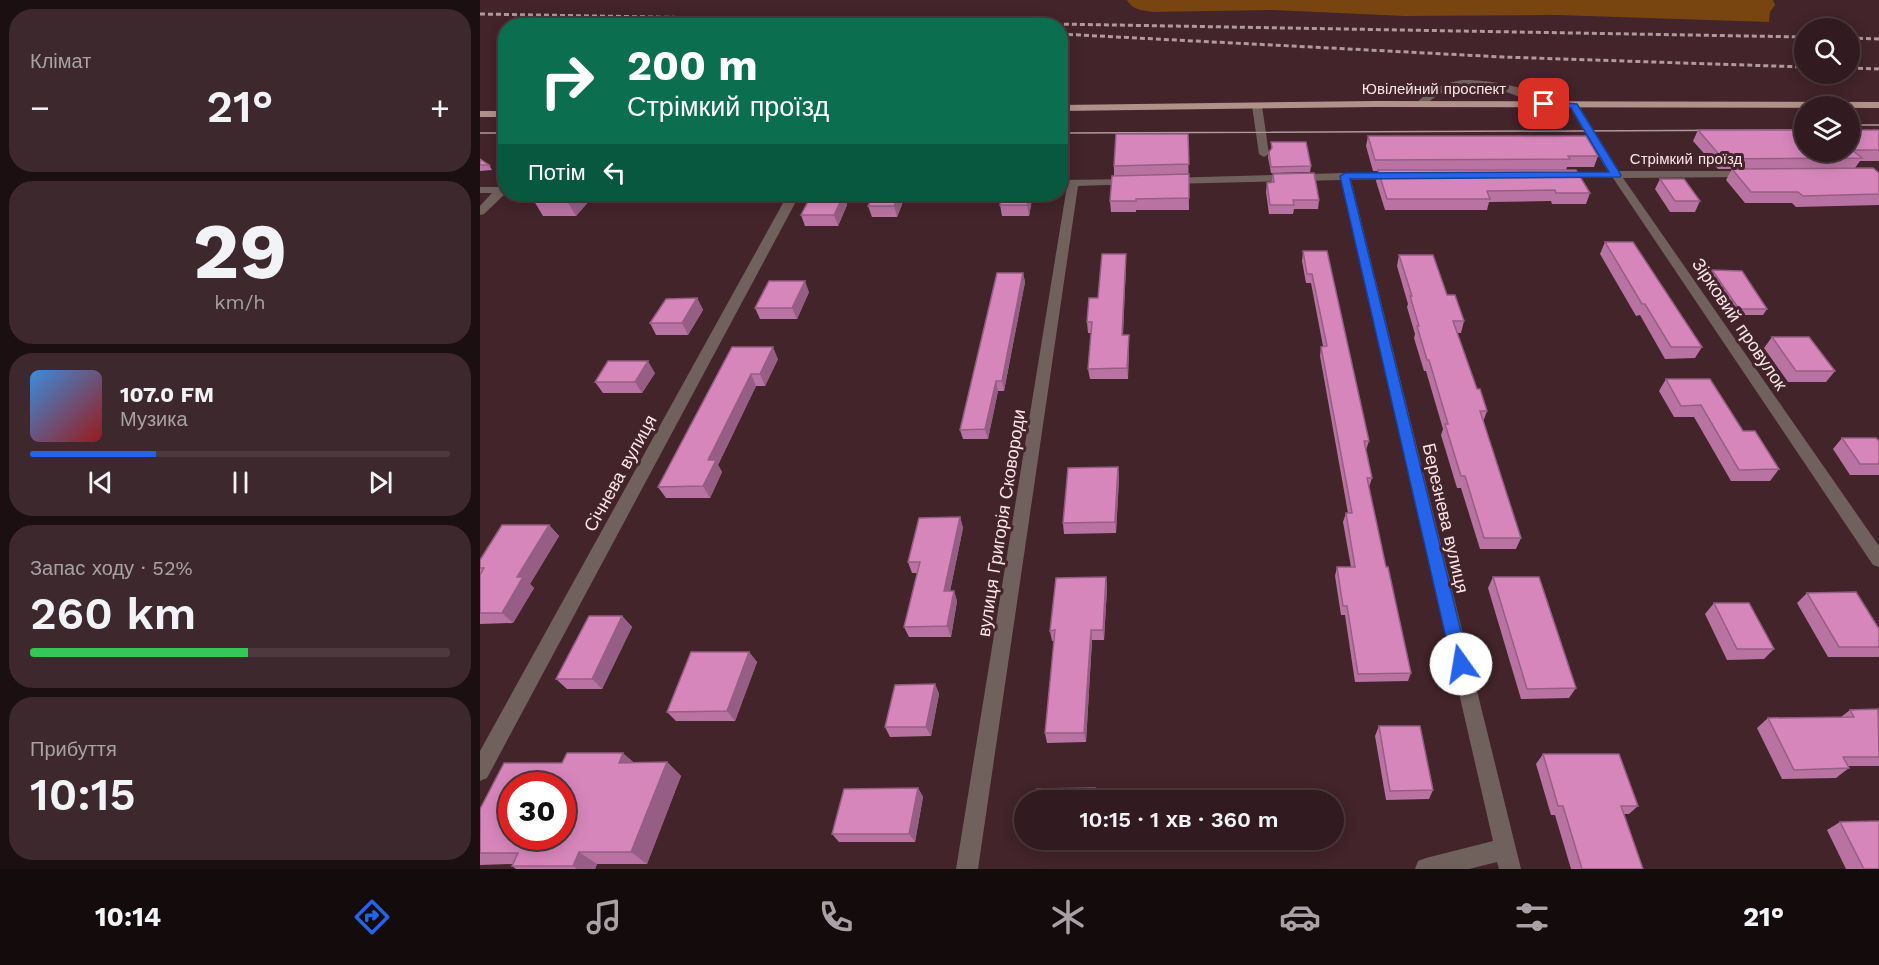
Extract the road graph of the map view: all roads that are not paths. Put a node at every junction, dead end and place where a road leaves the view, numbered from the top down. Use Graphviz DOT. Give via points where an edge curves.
graph roads {
  1 [pos="1544,104"];
  2 [pos="1420,105"];
  3 [pos="1879,105"];
  4 [pos="1257,106"];
  5 [pos="1574,106"];
  6 [pos="1068,108"];
  7 [pos="480,114"];
  8 [pos="498,114"];
  9 [pos="1264,154"];
  10 [pos="1760,174"];
  11 [pos="1545,175"];
  12 [pos="1616,175"];
  13 [pos="1345,176"];
  14 [pos="1404,176"];
  15 [pos="1068,183"];
  16 [pos="498,188"];
  17 [pos="480,190"];
  18 [pos="498,194"];
  19 [pos="790,201"];
  20 [pos="1064,201"];
  21 [pos="480,212"];
  22 [pos="1879,560"];
  23 [pos="480,771"];
  24 [pos="1508,859"];
  25 [pos="967,869"];
  26 [pos="1426,869"];
  1 -- 2 [label="main road, Ювілейний проспект"];
  1 -- 2 [label="street" via="1506,87 1467,84 1432,90"];
  1 -- 5 [label="main road, Ювілейний проспект"];
  2 -- 4 [label="main road, Ювілейний проспект"];
  3 -- 5 [label="main road, Ювілейний проспект"];
  4 -- 6 [label="main road, Ювілейний проспект"];
  4 -- 9 [label="street"];
  5 -- 12 [label="street, Зірковий провулок"];
  7 -- 8 [label="main road"];
  10 -- 12 [label="street, Стрімкий проїзд"];
  11 -- 12 [label="street, Стрімкий проїзд"];
  12 -- 22 [label="street, Зірковий провулок"];
  13 -- 14 [label="street"];
  13 -- 15 [label="street"];
  13 -- 24 [label="street, Березнева вулиця"];
  16 -- 17 [label="street"];
  18 -- 21 [label="street"];
  19 -- 23 [label="street, Січнева вулиця"];
  20 -- 25 [label="street, вулиця Григорія Сковороди"];
  24 -- 26 [label="street"];
}
